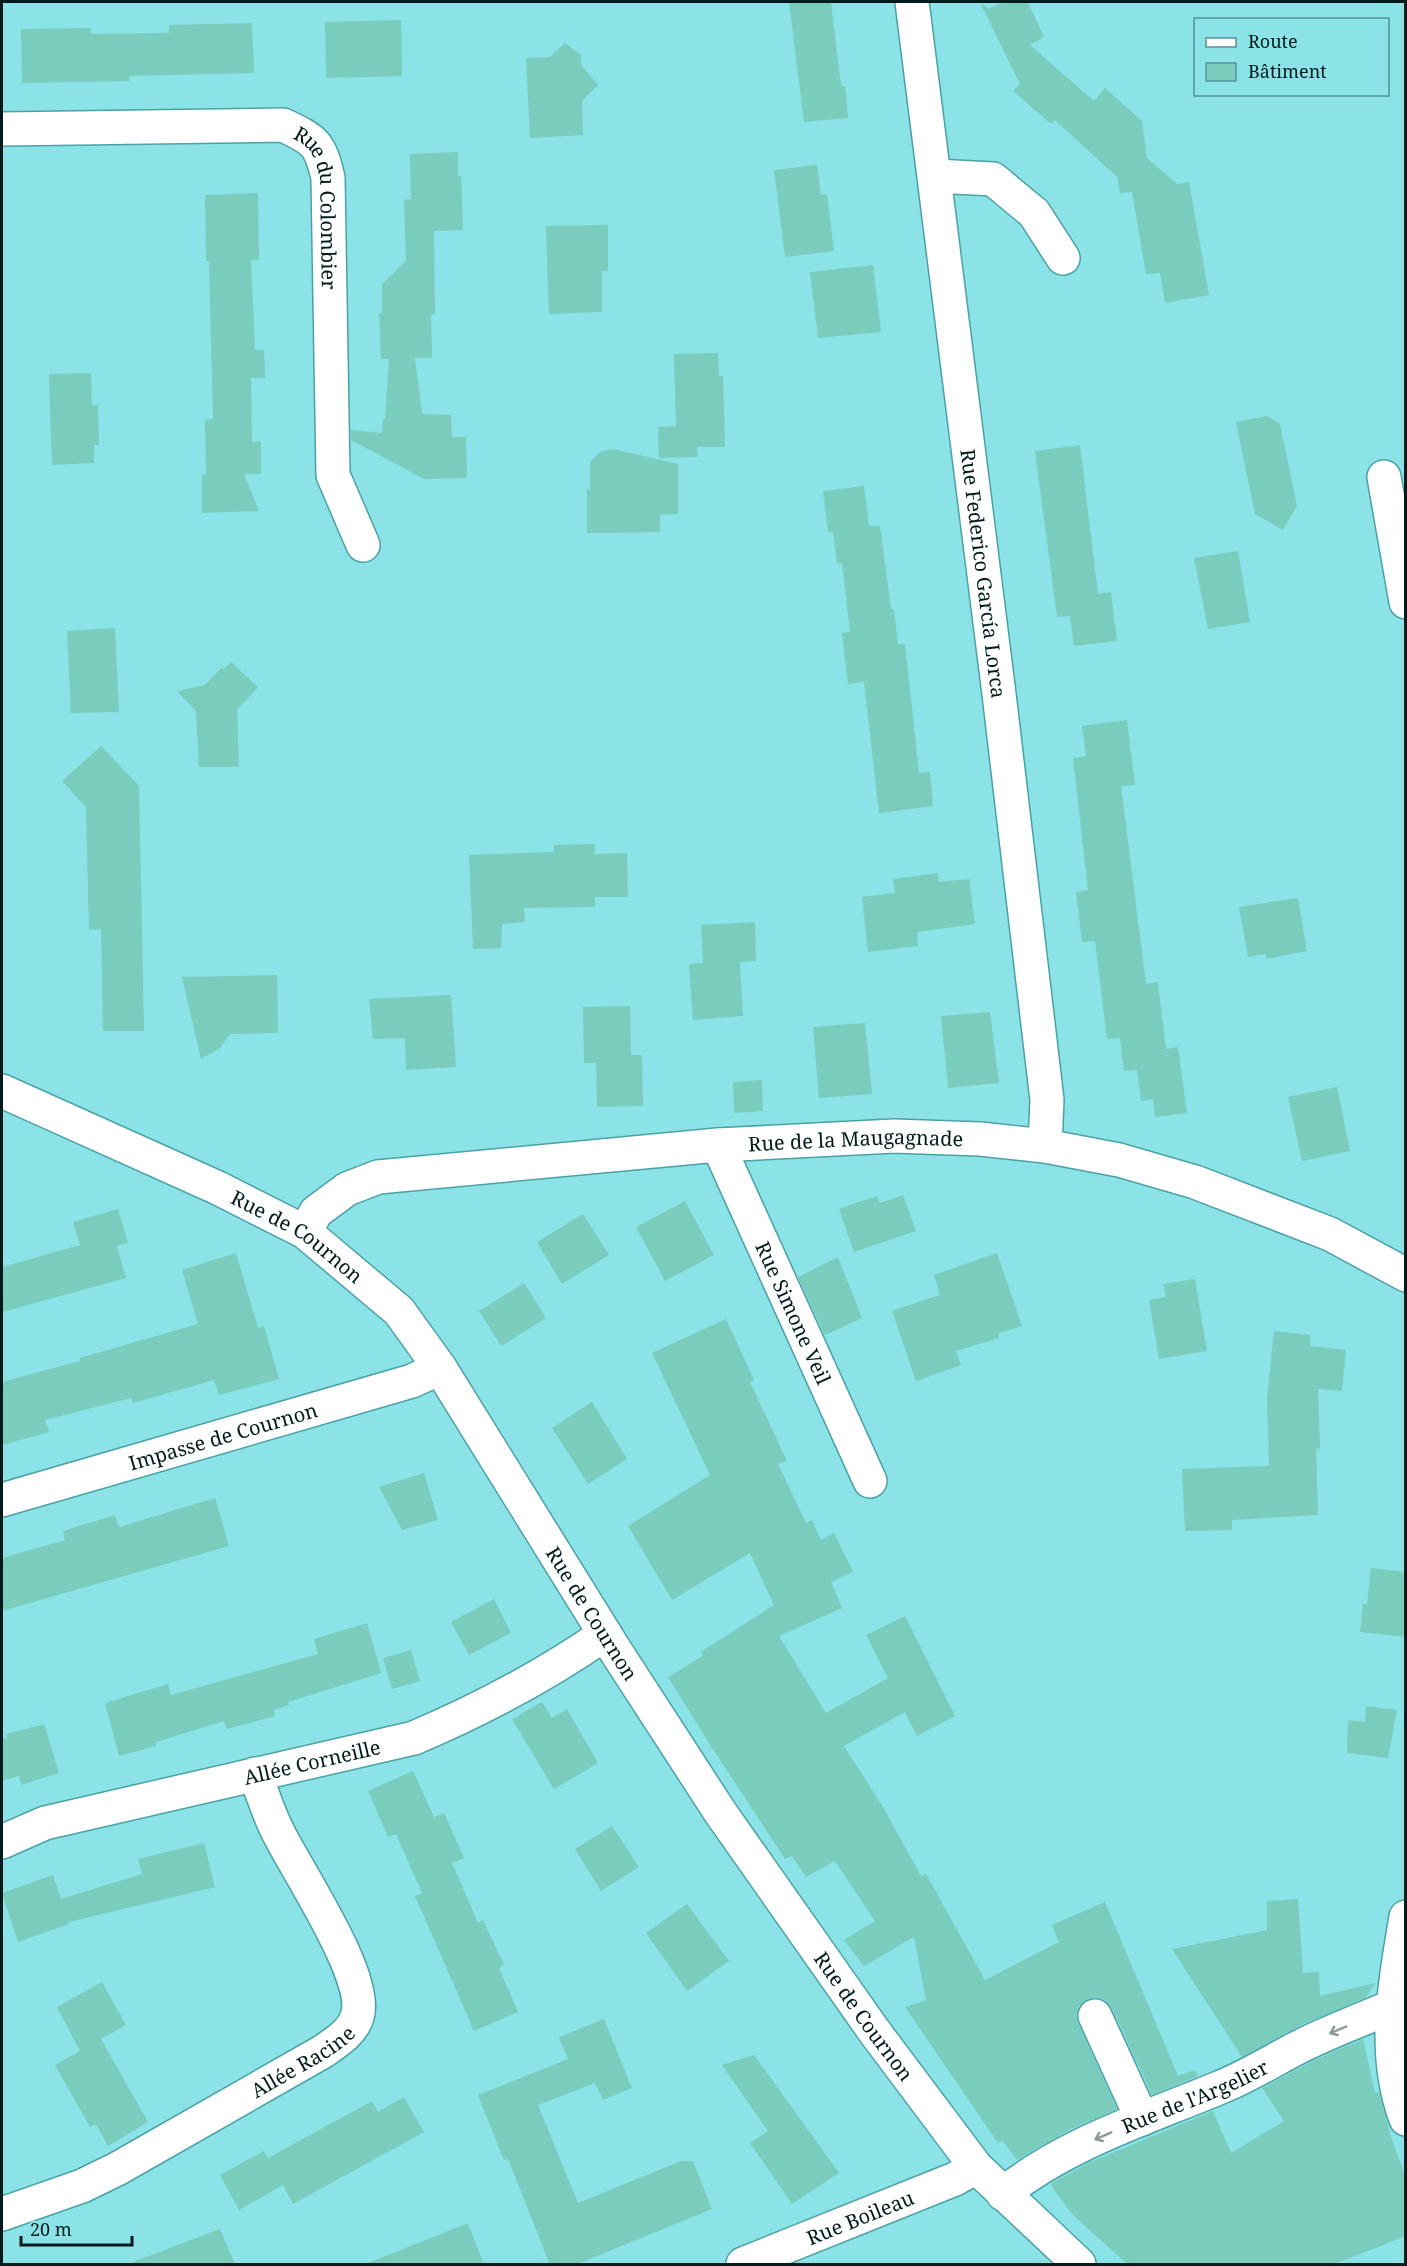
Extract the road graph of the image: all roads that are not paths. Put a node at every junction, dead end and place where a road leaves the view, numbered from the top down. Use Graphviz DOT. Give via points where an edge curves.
graph roads {
  1 [pos="912,2"];
  2 [pos="2,129"];
  3 [pos="935,176"];
  4 [pos="1063,258"];
  5 [pos="1383,477"];
  6 [pos="363,545"];
  7 [pos="1406,602"];
  8 [pos="2,1091"];
  9 [pos="718,1145"];
  10 [pos="1045,1146"];
  11 [pos="305,1232"];
  12 [pos="1406,1275"];
  13 [pos="440,1368"];
  14 [pos="870,1481"];
  15 [pos="2,1500"];
  16 [pos="605,1634"];
  17 [pos="255,1774"];
  18 [pos="2,1842"];
  19 [pos="1406,1917"];
  20 [pos="1391,2007"];
  21 [pos="1095,2016"];
  22 [pos="1401,2081"];
  23 [pos="1142,2119"];
  24 [pos="1406,2119"];
  25 [pos="976,2167"];
  26 [pos="1003,2194"];
  27 [pos="2,2214"];
  28 [pos="743,2265"];
  29 [pos="1078,2265"];
  1 -- 3 [label="street, Rue Federico García Lorca"];
  2 -- 6 [label="street, Rue du Colombier" via="283,125 308,137 322,152 328,178 333,475"];
  3 -- 4 [label="street" via="993,179 1034,213"];
  3 -- 10 [label="street, Rue Federico García Lorca" via="1047,1100"];
  5 -- 7 [label="street"];
  8 -- 11 [label="street, Rue de Cournon" via="218,1188"];
  9 -- 10 [label="street, Rue de la Maugagnade" via="894,1136"];
  9 -- 11 [label="street, Rue de la Maugagnade" via="378,1177 347,1189 316,1212"];
  9 -- 14 [label="street, Rue Simone Veil"];
  10 -- 12 [label="street, Rue de la Maugagnade" via="1119,1160 1195,1182 1330,1234"];
  11 -- 13 [label="street, Rue de Cournon" via="399,1311"];
  13 -- 15 [label="street, Impasse de Cournon" via="412,1381"];
  13 -- 16 [label="street, Rue de Cournon"];
  16 -- 17 [label="street, Allée Corneille" via="463,1716 414,1738"];
  16 -- 25 [label="street, Rue de Cournon" via="767,1881"];
  17 -- 18 [label="street, Allée Corneille" via="45,1823"];
  17 -- 27 [label="street, Allée Racine" via="276,1829 355,1978 357,2016 342,2038 322,2052 117,2169 82,2186"];
  19 -- 20 [label="street"];
  20 -- 22 [label="street" via="1392,2049"];
  20 -- 23 [label="street, Rue de l'Argelier, one-way" via="1309,2042 1224,2086"];
  21 -- 23 [label="street"];
  22 -- 24 [label="street" via="1400,2103"];
  23 -- 26 [label="street, Rue de l'Argelier, one-way" via="1074,2149"];
  25 -- 26 [label="street, Rue de Cournon"];
  25 -- 28 [label="street, Rue Boileau"];
  26 -- 29 [label="street, Rue de Cournon"];
}
